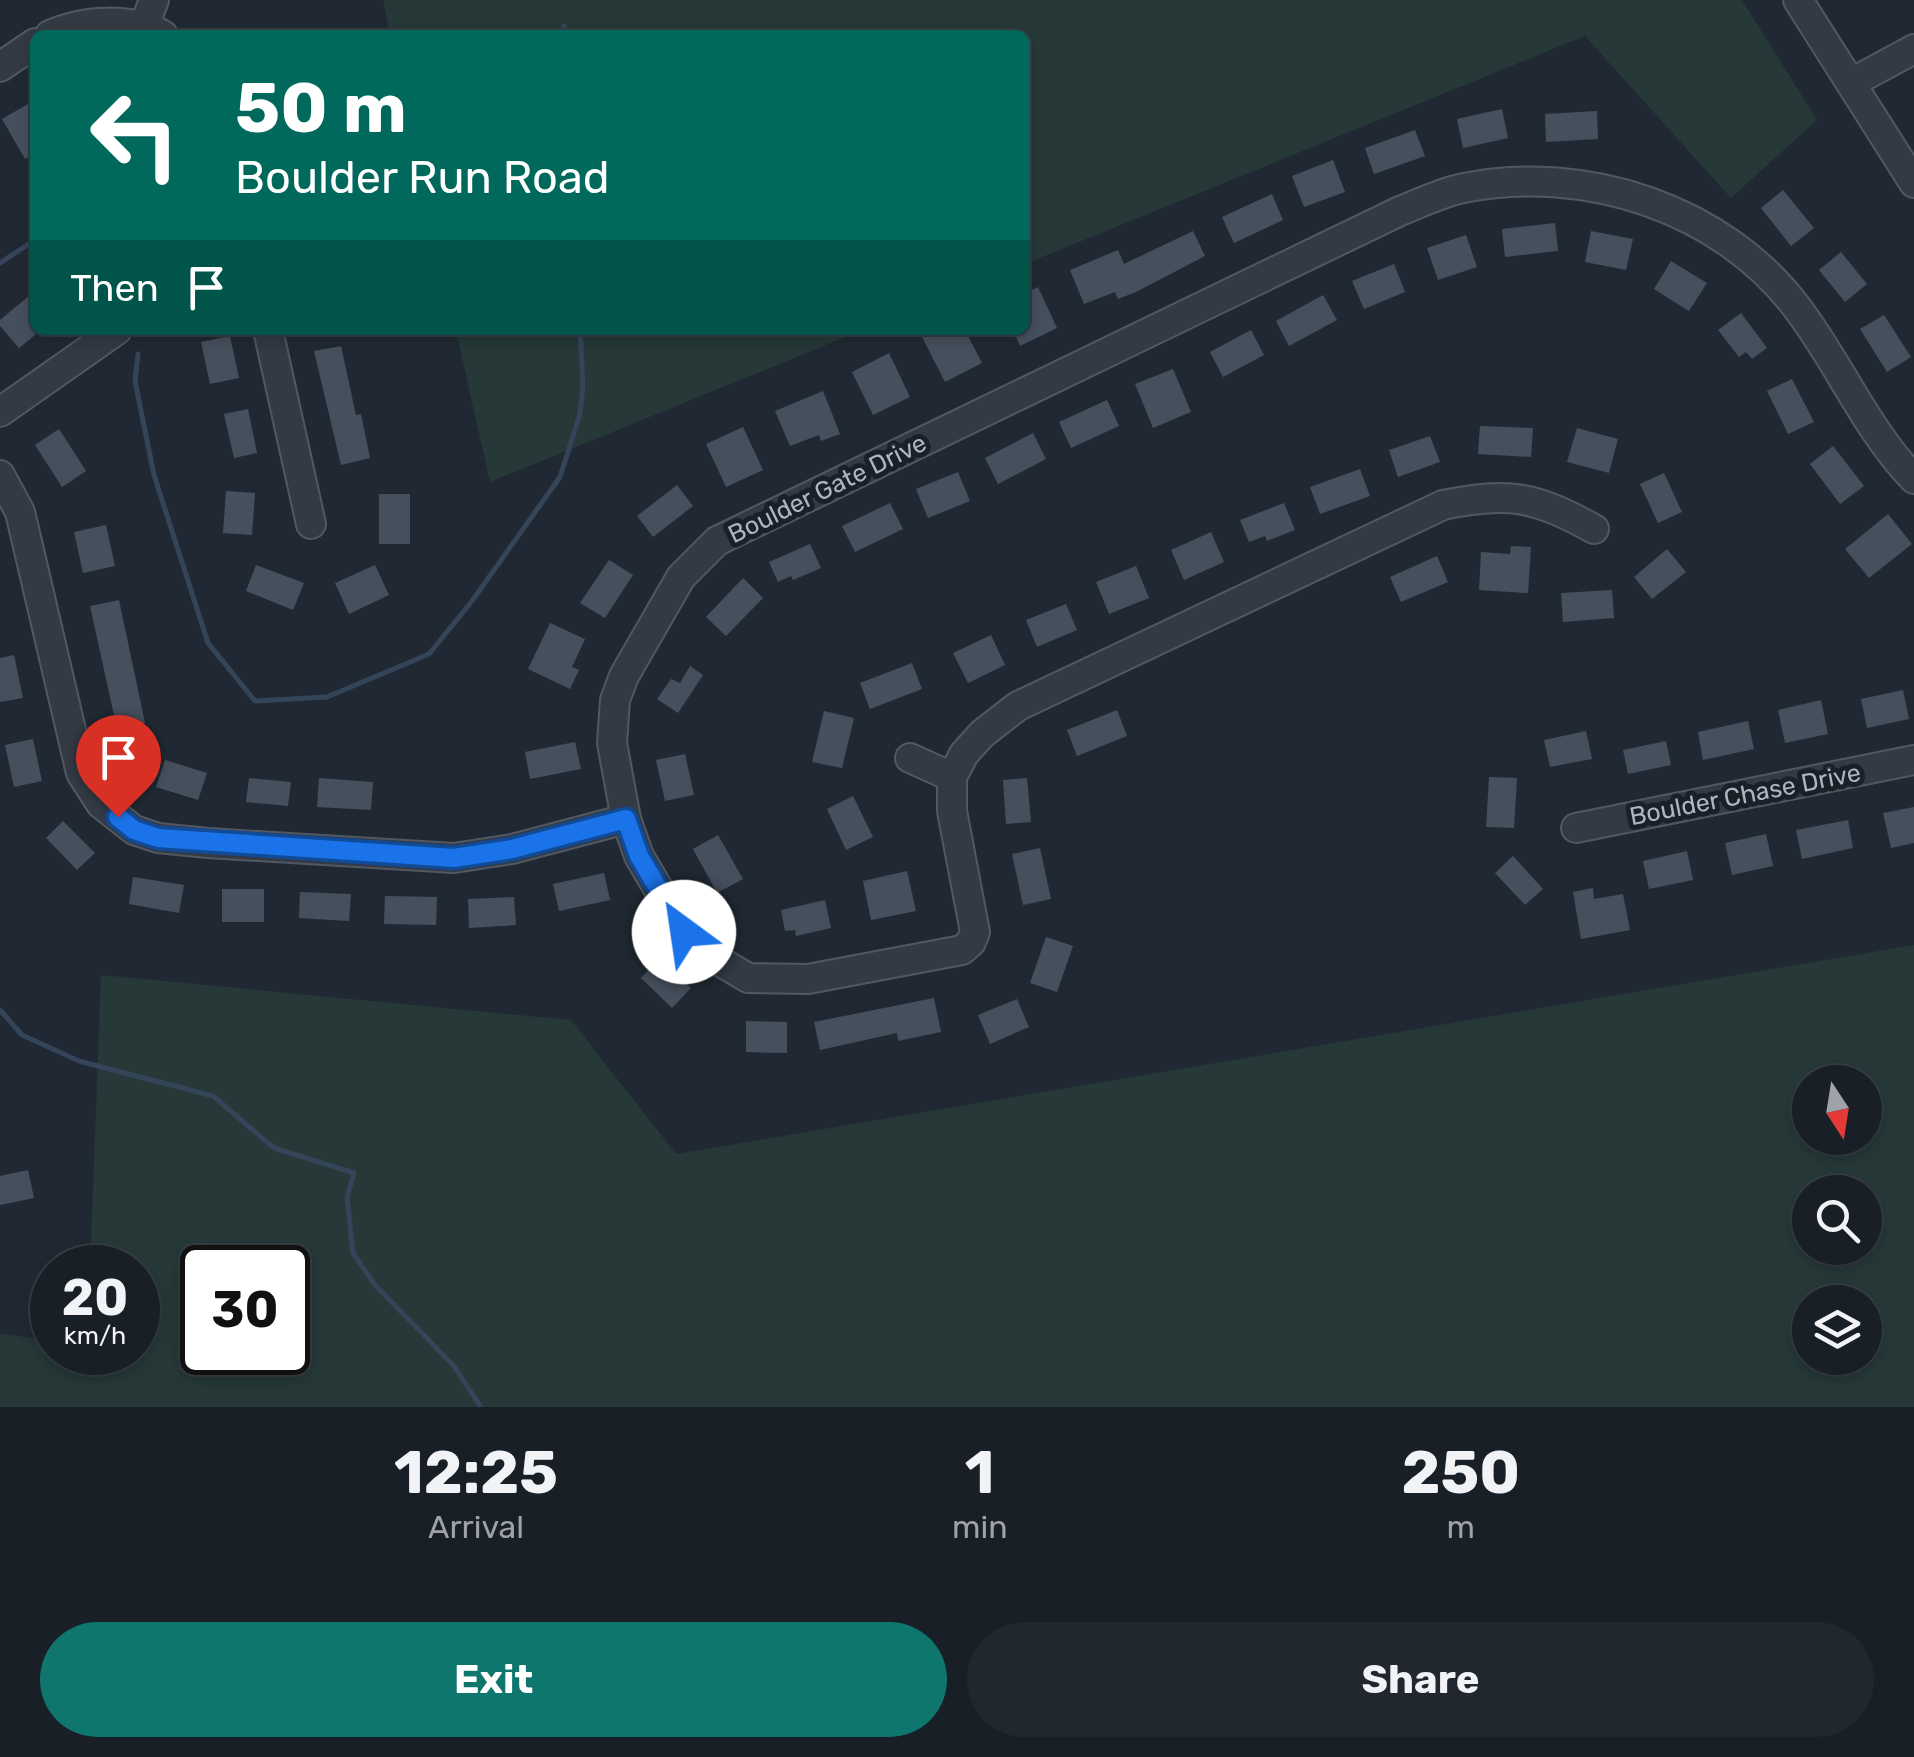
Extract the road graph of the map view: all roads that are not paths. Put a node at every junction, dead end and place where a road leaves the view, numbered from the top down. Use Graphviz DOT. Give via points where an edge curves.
graph roads {
  1 [pos="1798,0"];
  2 [pos="154,20"];
  3 [pos="63,30"];
  4 [pos="30,46"];
  5 [pos="1914,49"];
  6 [pos="0,67"];
  7 [pos="1853,82"];
  8 [pos="1914,183"];
  9 [pos="110,335"];
  10 [pos="269,335"];
  11 [pos="0,412"];
  12 [pos="0,475"];
  13 [pos="1914,479"];
  14 [pos="312,524"];
  15 [pos="1594,529"];
  16 [pos="910,758"];
  17 [pos="1914,760"];
  18 [pos="952,777"];
  19 [pos="626,819"];
  20 [pos="1576,828"];
  1 -- 7 [label="street"];
  2 -- 3 [label="street"];
  4 -- 6 [label="street"];
  5 -- 7 [label="street"];
  7 -- 8 [label="street"];
  9 -- 11 [label="street"];
  10 -- 14 [label="street"];
  12 -- 19 [label="street" via="20,512 80,773 101,804 134,830 208,843 454,858"];
  13 -- 19 [label="street, Boulder Gate Drive" via="1798,308 1725,238 1633,195 1527,180 1460,188 717,541 681,577 614,700 612,743"];
  15 -- 18 [label="street" via="1553,506 1514,496 1443,505 1018,706 982,734"];
  16 -- 18 [label="street"];
  17 -- 20 [label="street, Boulder Chase Drive"];
  18 -- 19 [label="street, Boulder Gate Drive" via="952,812 977,946 808,980 748,978 699,949 639,856"];
}
